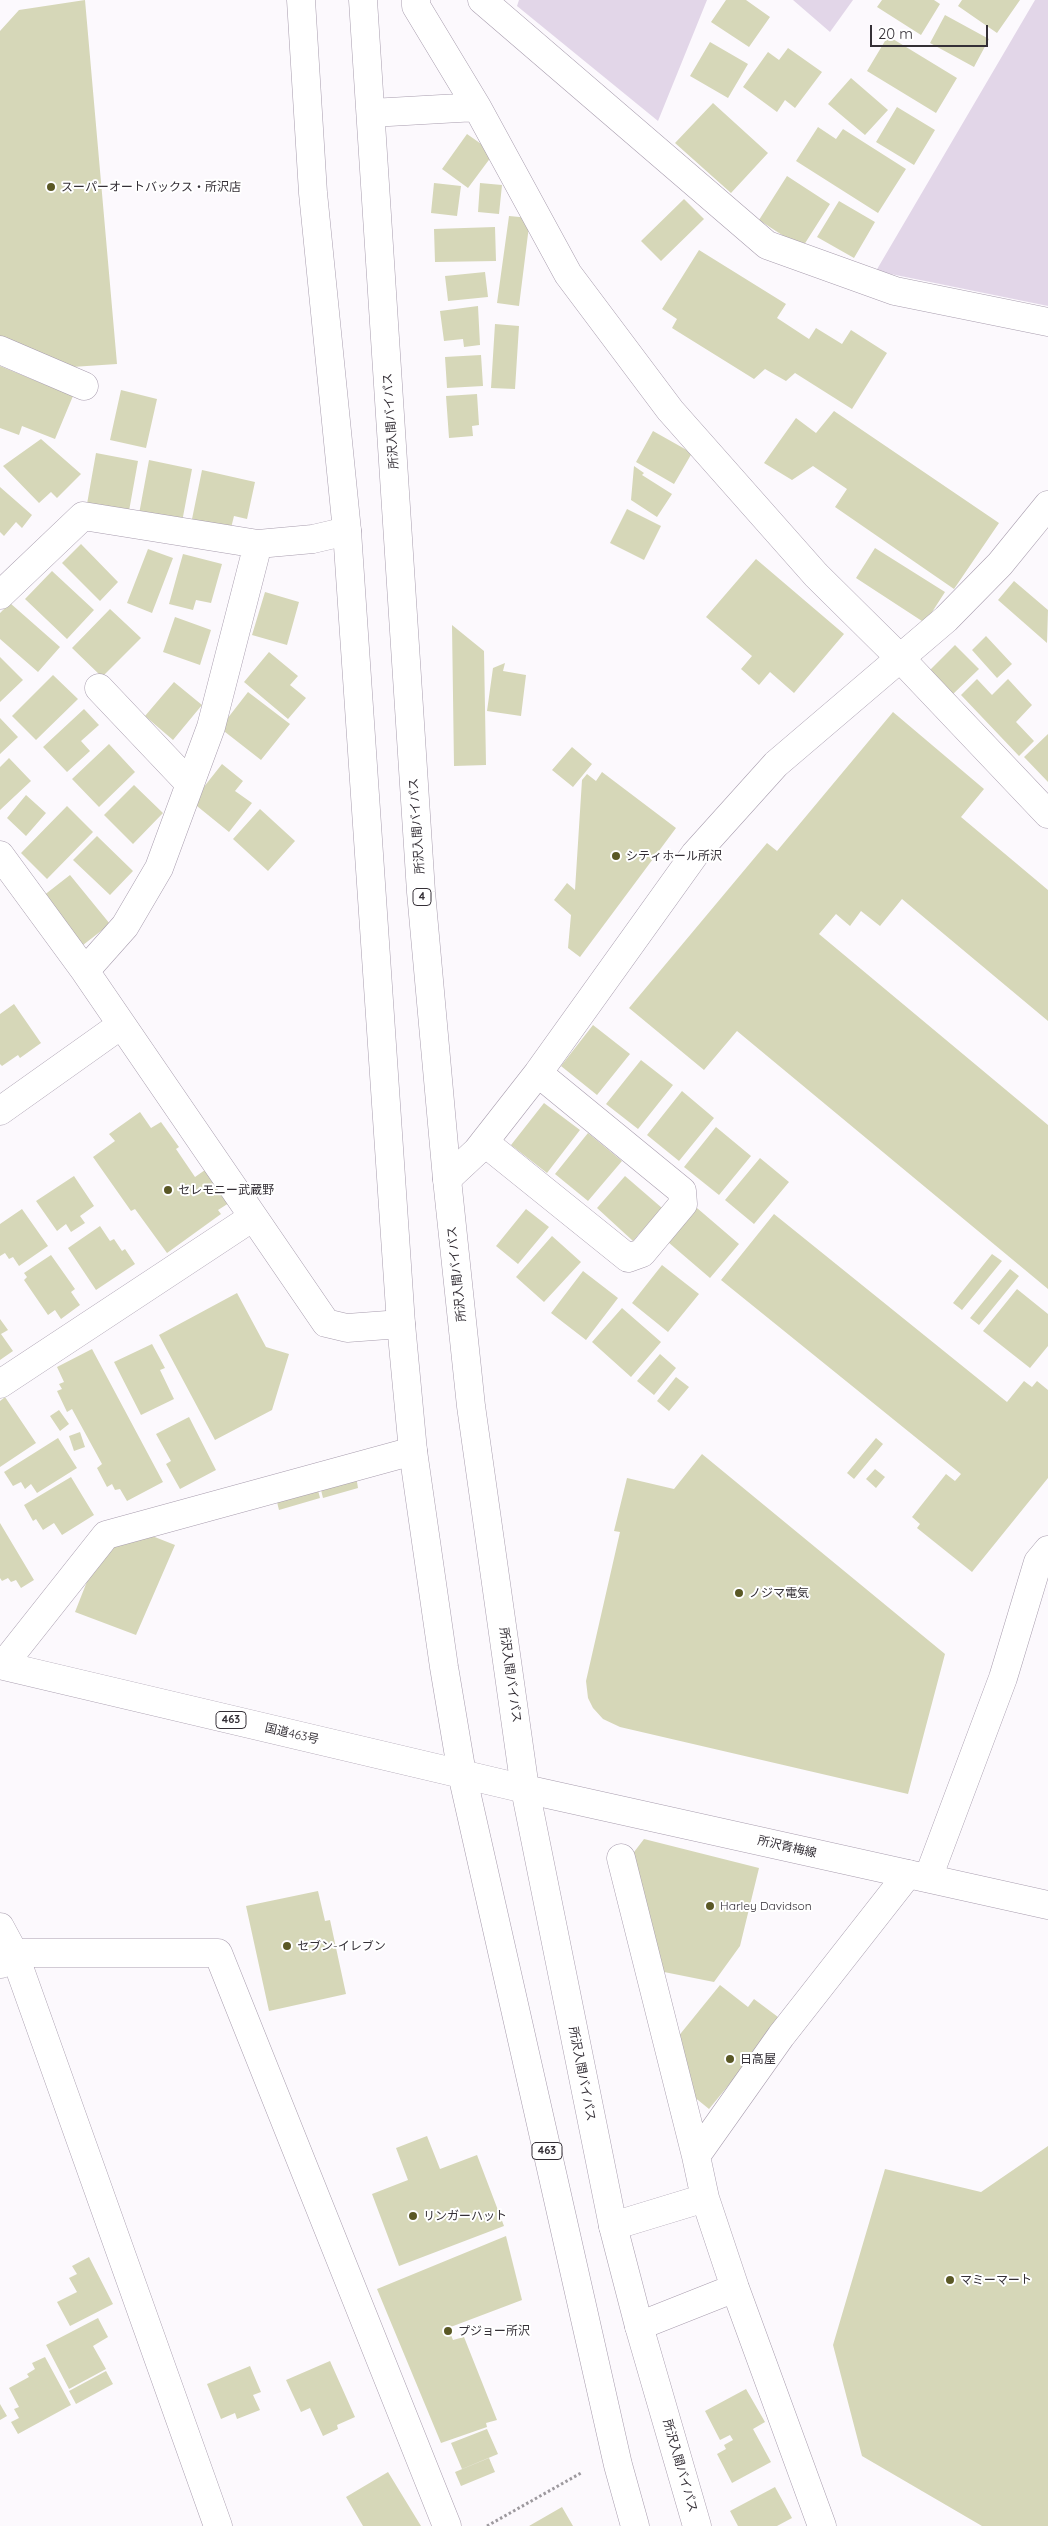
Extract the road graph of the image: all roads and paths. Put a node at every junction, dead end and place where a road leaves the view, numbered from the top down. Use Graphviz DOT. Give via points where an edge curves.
graph roads {
  1 [pos="301,0"];
  2 [pos="363,0"];
  3 [pos="416,0"];
  4 [pos="482,0"];
  5 [pos="477,107"];
  6 [pos="371,112"];
  7 [pos="1048,322"];
  8 [pos="0,350"];
  9 [pos="84,386"];
  10 [pos="1048,505"];
  11 [pos="346,531"];
  12 [pos="258,544"];
  13 [pos="0,595"];
  14 [pos="901,659"];
  15 [pos="99,688"];
  16 [pos="189,784"];
  17 [pos="1048,814"];
  18 [pos="1,859"];
  19 [pos="85,971"];
  20 [pos="121,1025"];
  21 [pos="538,1073"];
  22 [pos="0,1112"];
  23 [pos="484,1142"];
  24 [pos="447,1179"];
  25 [pos="253,1217"];
  26 [pos="401,1324"];
  27 [pos="0,1384"];
  28 [pos="413,1451"];
  29 [pos="1048,1550"];
  30 [pos="2,1665"];
  31 [pos="462,1774"];
  32 [pos="525,1789"];
  33 [pos="621,1858"];
  34 [pos="918,1876"];
  35 [pos="1048,1905"];
  36 [pos="0,1928"];
  37 [pos="7,1959"];
  38 [pos="696,2156"];
  39 [pos="705,2198"];
  40 [pos="613,2226"];
  41 [pos="735,2288"];
  42 [pos="639,2326"];
  43 [pos="581,2473"];
  44 [pos="218,2526"];
  45 [pos="447,2526"];
  46 [pos="487,2526"];
  47 [pos="635,2526"];
  48 [pos="698,2526"];
  49 [pos="822,2526"];
  1 -- 11 [label="main road" via="313,193"];
  2 -- 6 [label="main road, 所沢入間バイパス / 4"];
  3 -- 5 [label="main road" via="416,6"];
  4 -- 7 [label="main road" via="767,245 895,291"];
  5 -- 6 [label="main road"];
  5 -- 14 [label="main road" via="568,274 670,410 816,575"];
  6 -- 24 [label="main road, 所沢入間バイパス / 4" via="422,892"];
  8 -- 9 [label="main road"];
  10 -- 14 [label="main road" via="1000,564"];
  11 -- 12 [label="main road" via="313,539"];
  11 -- 26 [label="main road"];
  12 -- 13 [label="main road" via="83,516"];
  12 -- 16 [label="main road" via="211,727"];
  14 -- 17 [label="main road"];
  14 -- 21 [label="main road" via="776,764 695,854"];
  15 -- 16 [label="main road"];
  16 -- 19 [label="main road" via="158,868 125,926"];
  18 -- 19 [label="main road"];
  19 -- 20 [label="main road"];
  20 -- 22 [label="main road"];
  20 -- 25 [label="main road"];
  21 -- 23 [label="main road"];
  21 -- 23 [label="main road" via="682,1191 683,1204 642,1253 628,1258"];
  23 -- 24 [label="main road"];
  24 -- 32 [label="main road, 所沢入間バイパス / 4" via="471,1406"];
  25 -- 26 [label="main road" via="326,1323 354,1328"];
  25 -- 27 [label="main road"];
  26 -- 28 [label="main road"];
  28 -- 30 [label="main road" via="106,1535"];
  28 -- 31 [label="main road"];
  29 -- 34 [label="main road" via="1038,1562 1003,1678"];
  30 -- 31 [label="main road, 国道463号 / 463"];
  31 -- 32 [label="main road, 国道463号 / 463"];
  31 -- 47 [label="main road, 463" via="616,2455"];
  32 -- 34 [label="main road, 所沢青梅線"];
  32 -- 40 [label="main road, 所沢入間バイパス"];
  33 -- 38 [label="main road"];
  34 -- 35 [label="main road, 所沢青梅線"];
  34 -- 38 [label="main road" via="782,2036"];
  36 -- 37 [label="main road"];
  37 -- 44 [label="main road"];
  37 -- 45 [label="main road" via="218,1953"];
  38 -- 39 [label="main road"];
  39 -- 40 [label="main road"];
  39 -- 41 [label="main road"];
  40 -- 42 [label="main road, 所沢入間バイパス"];
  41 -- 42 [label="main road"];
  41 -- 49 [label="main road"];
  42 -- 48 [label="main road, 所沢入間バイパス"];
  43 -- 46 [label="path"];
}
